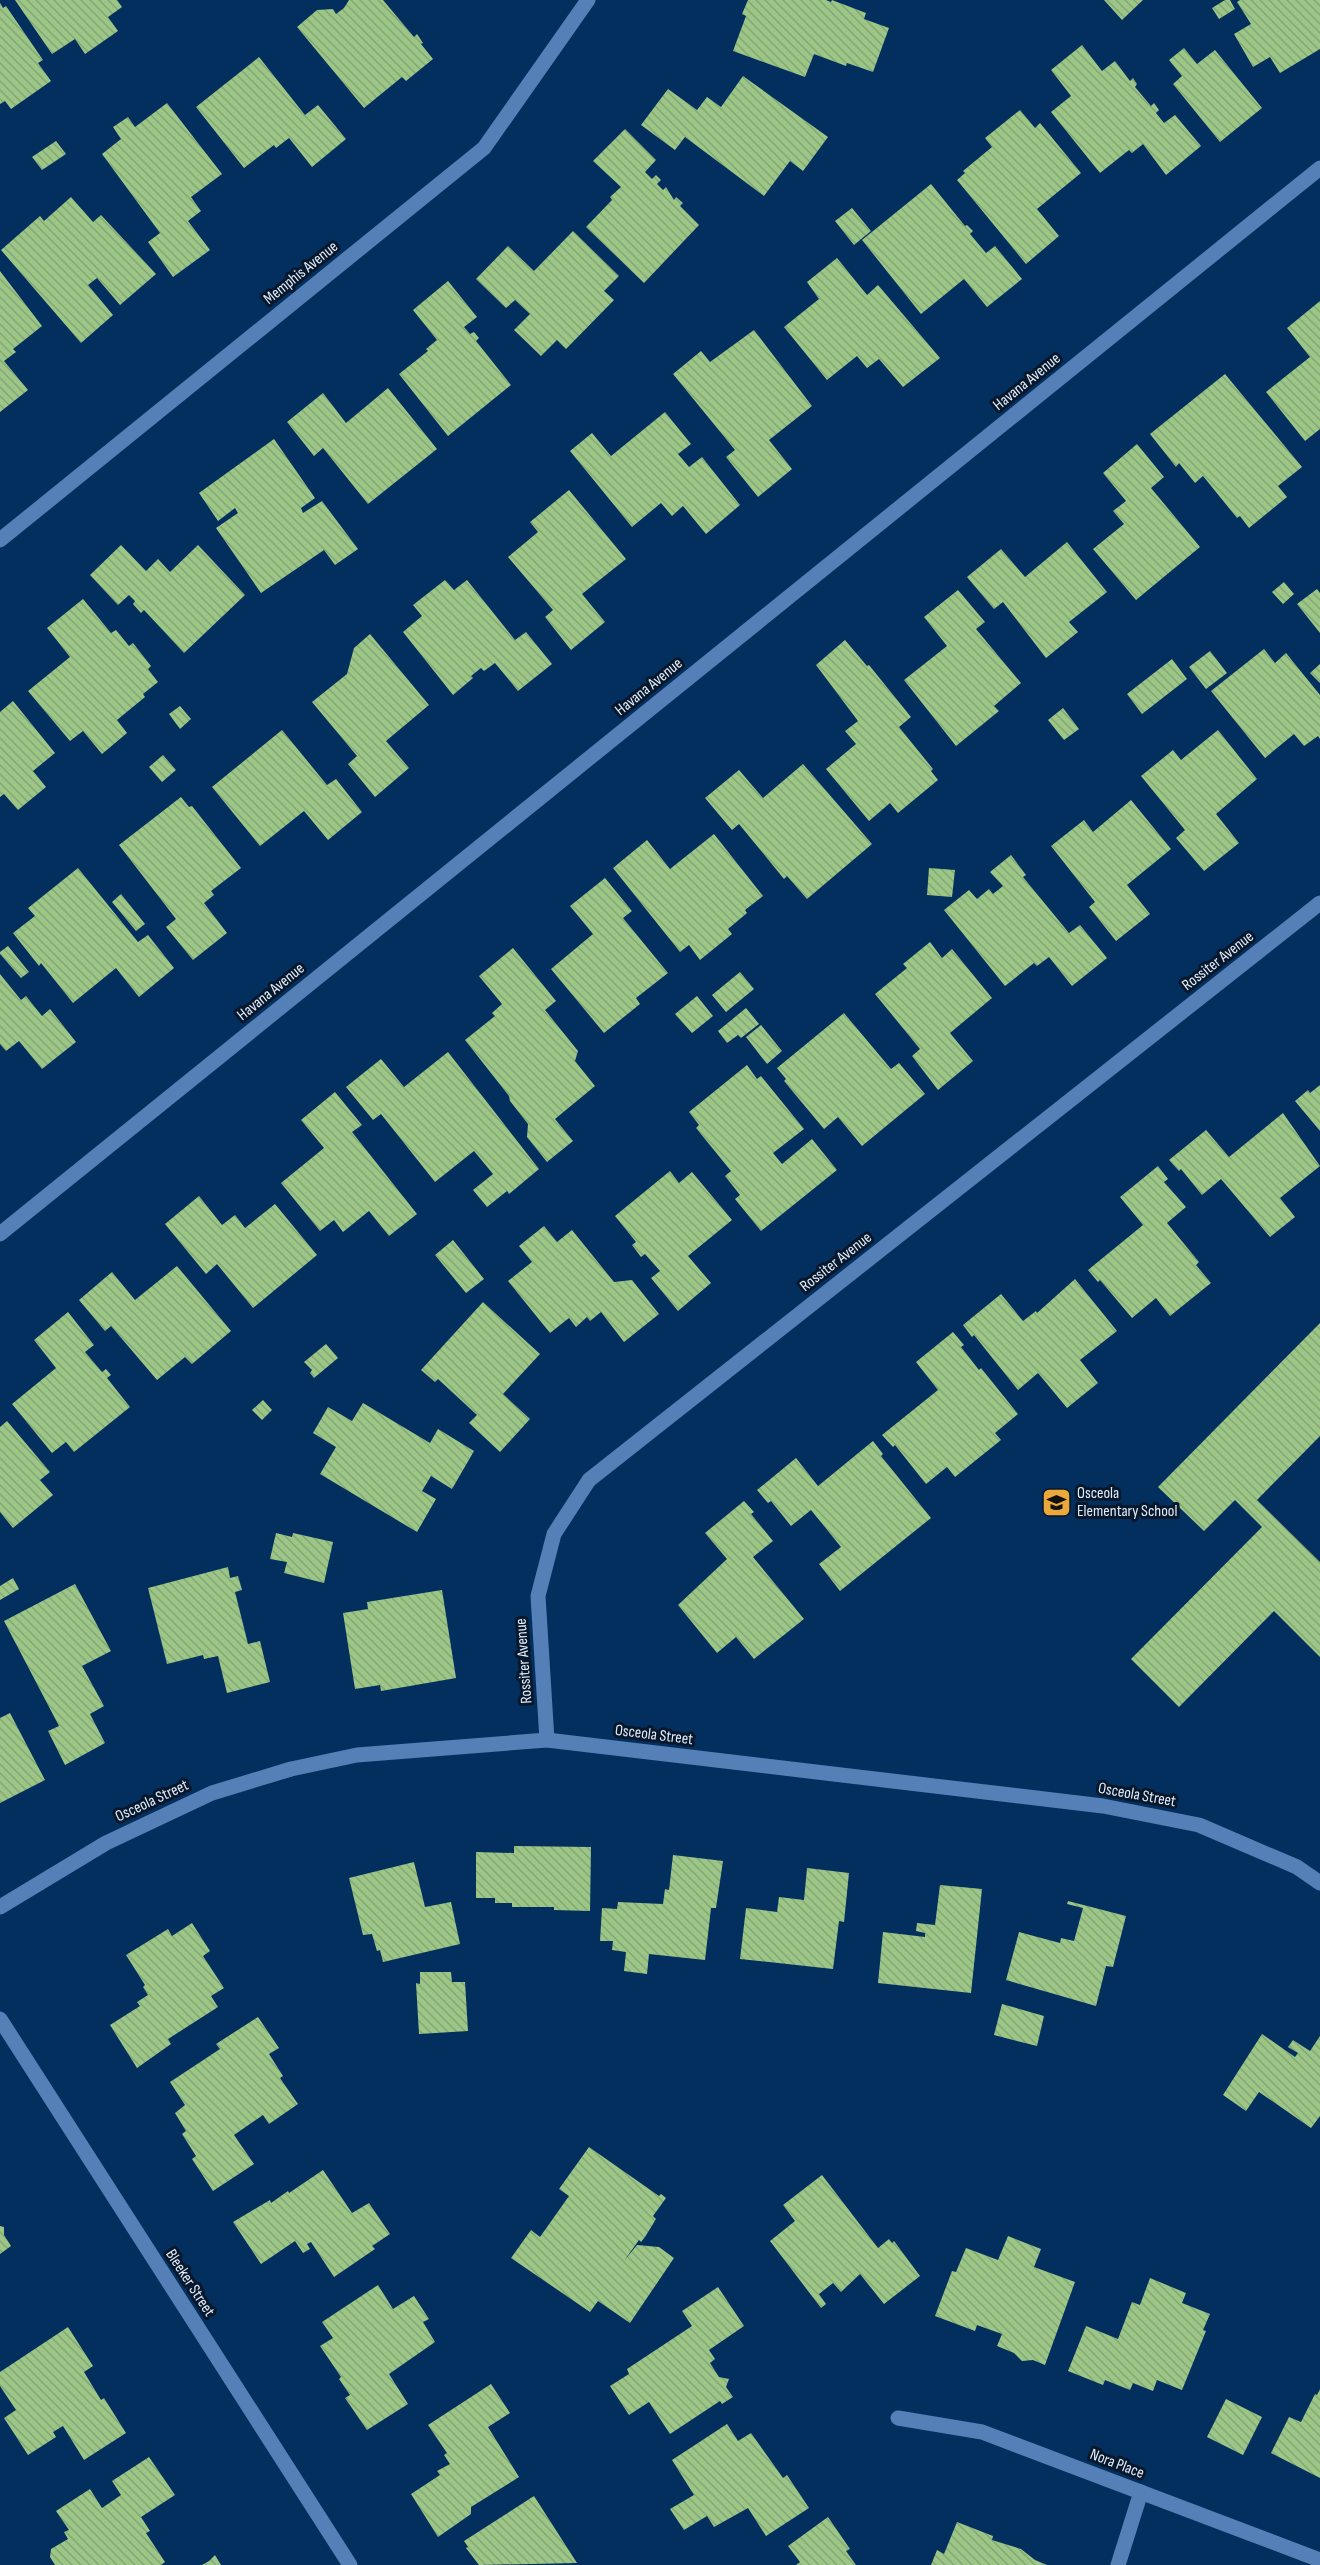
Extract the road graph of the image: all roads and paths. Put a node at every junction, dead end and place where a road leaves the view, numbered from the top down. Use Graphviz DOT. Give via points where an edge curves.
graph roads {
  1 [pos="588,0"];
  2 [pos="1320,168"];
  3 [pos="0,540"];
  4 [pos="1320,903"];
  5 [pos="0,1234"];
  6 [pos="547,1740"];
  7 [pos="1320,1883"];
  8 [pos="0,1907"];
  9 [pos="0,2019"];
  10 [pos="898,2418"];
  11 [pos="1141,2492"];
  12 [pos="1320,2559"];
  13 [pos="350,2565"];
  14 [pos="1118,2565"];
  1 -- 3 [label="street, Memphis Avenue" via="484,148"];
  2 -- 5 [label="street, Havana Avenue"];
  4 -- 6 [label="street, Rossiter Avenue" via="589,1480 554,1534 538,1596"];
  6 -- 7 [label="street, Osceola Street" via="1102,1806 1199,1825 1297,1867"];
  6 -- 8 [label="street, Osceola Street" via="357,1755 291,1769 224,1790 106,1843"];
  9 -- 13 [label="street, Bleeker Street"];
  10 -- 11 [label="street, Nora Place" via="982,2432"];
  11 -- 12 [label="street, Nora Place"];
  11 -- 14 [label="street"];
}
